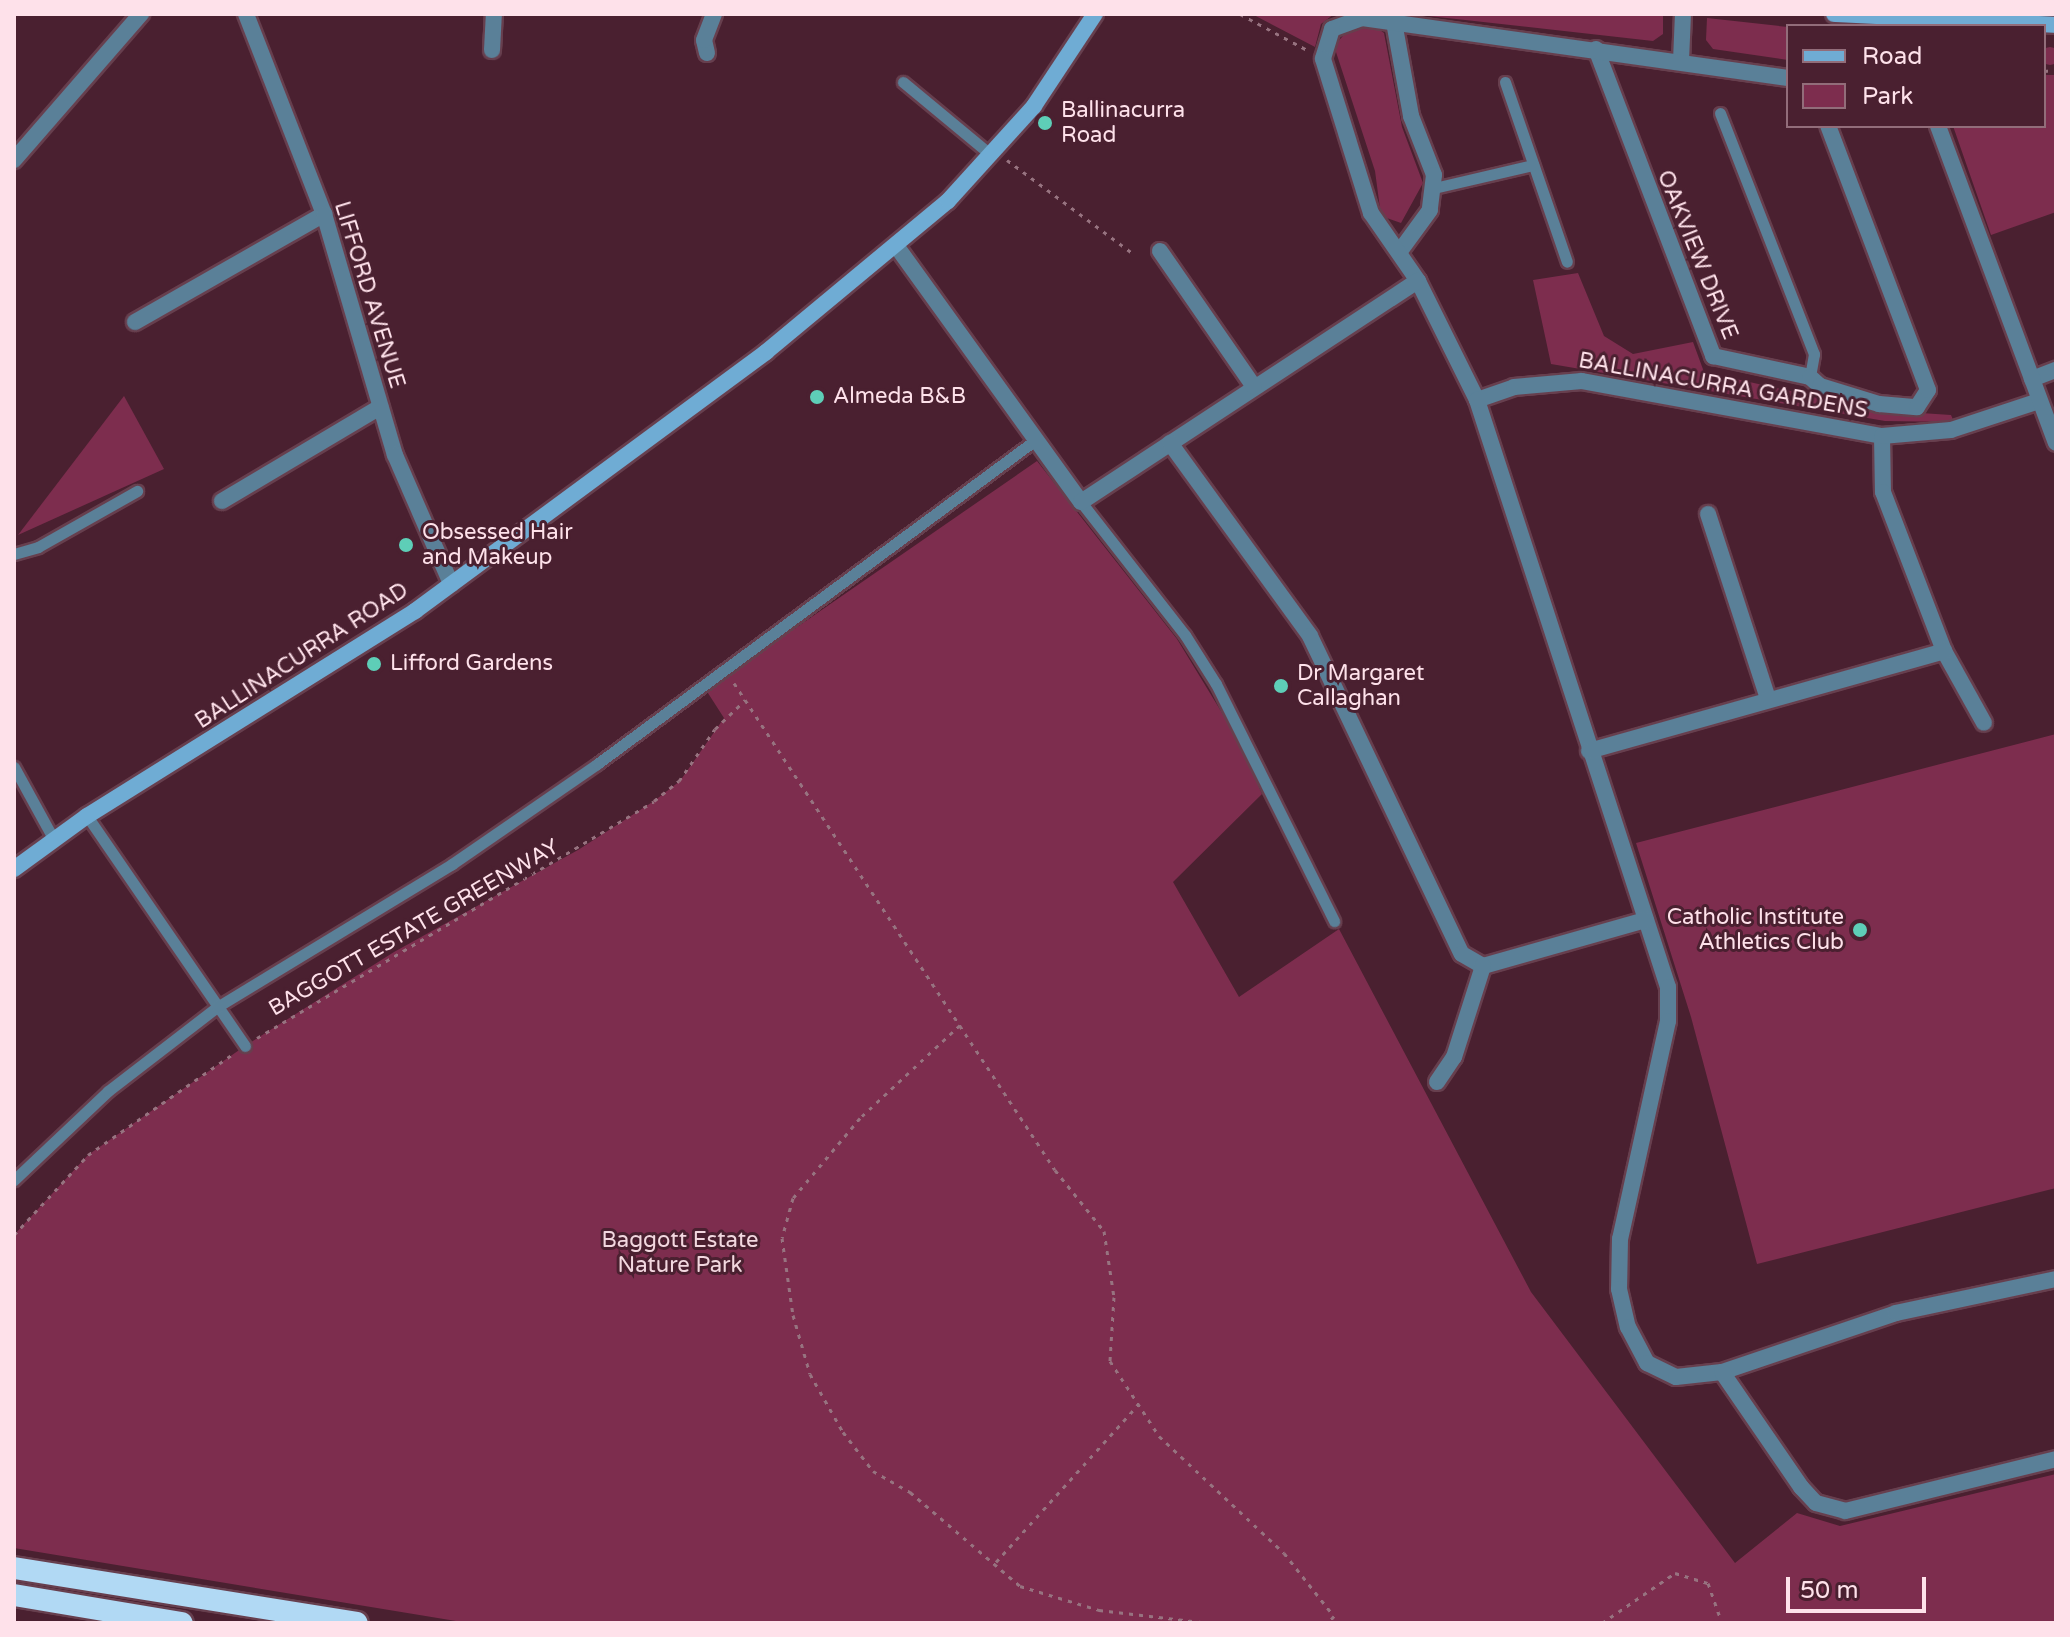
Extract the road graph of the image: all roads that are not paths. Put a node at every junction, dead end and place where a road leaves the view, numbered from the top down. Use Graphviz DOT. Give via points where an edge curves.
graph roads {
  1 [pos="141,14"];
  2 [pos="494,14"];
  3 [pos="714,14"];
  4 [pos="1095,14"];
  5 [pos="1683,14"];
  6 [pos="1834,14"];
  7 [pos="245,15"];
  8 [pos="1898,20"];
  9 [pos="1394,22"];
  10 [pos="2024,24"];
  11 [pos="1596,49"];
  12 [pos="491,50"];
  13 [pos="707,53"];
  14 [pos="1681,61"];
  15 [pos="1786,78"];
  16 [pos="903,82"];
  17 [pos="1505,82"];
  18 [pos="1720,113"];
  19 [pos="1829,128"];
  20 [pos="1939,128"];
  21 [pos="992,152"];
  22 [pos="14,160"];
  23 [pos="1533,165"];
  24 [pos="1434,188"];
  25 [pos="324,214"];
  26 [pos="897,247"];
  27 [pos="1160,251"];
  28 [pos="1400,251"];
  29 [pos="1567,262"];
  30 [pos="1418,281"];
  31 [pos="135,322"];
  32 [pos="2056,370"];
  33 [pos="1810,377"];
  34 [pos="2032,379"];
  35 [pos="1254,387"];
  36 [pos="1477,400"];
  37 [pos="2039,401"];
  38 [pos="380,407"];
  39 [pos="1882,436"];
  40 [pos="1034,441"];
  41 [pos="1170,443"];
  42 [pos="2056,443"];
  43 [pos="137,491"];
  44 [pos="222,501"];
  45 [pos="1081,502"];
  46 [pos="1708,514"];
  47 [pos="14,554"];
  48 [pos="451,584"];
  49 [pos="1944,651"];
  50 [pos="1768,699"];
  51 [pos="1984,723"];
  52 [pos="1589,751"];
  53 [pos="14,767"];
  54 [pos="87,816"];
  55 [pos="53,838"];
  56 [pos="14,869"];
  57 [pos="1646,920"];
  58 [pos="1334,921"];
  59 [pos="1483,966"];
  60 [pos="217,1007"];
  61 [pos="245,1046"];
  62 [pos="1437,1082"];
  63 [pos="14,1180"];
  64 [pos="2056,1279"];
  65 [pos="1722,1372"];
  66 [pos="2056,1459"];
  67 [pos="14,1568"];
  68 [pos="14,1595"];
  69 [pos="182,1623"];
  70 [pos="357,1623"];
  1 -- 22 [label="street"];
  2 -- 12 [label="street"];
  3 -- 13 [label="street" via="704,40"];
  4 -- 21 [label="main road, BALLINACURRA ROAD" via="1041,96"];
  5 -- 14 [label="street"];
  6 -- 8 [label="main road"];
  7 -- 25 [label="street, LIFFORD AVENUE"];
  8 -- 10 [label="main road"];
  9 -- 11 [label="street"];
  9 -- 24 [label="street" via="1411,116"];
  9 -- 28 [label="street" via="1346,21 1332,29 1323,59 1371,213"];
  11 -- 14 [label="street"];
  11 -- 33 [label="street, OAKVIEW DRIVE" via="1713,356"];
  14 -- 15 [label="street"];
  16 -- 21 [label="lane"];
  17 -- 23 [label="lane"];
  18 -- 33 [label="lane" via="1814,354"];
  19 -- 33 [label="street, OAKVIEW DRIVE" via="1928,390 1917,407 1879,404 1820,386"];
  20 -- 34 [label="street"];
  21 -- 26 [label="main road, BALLINACURRA ROAD"];
  23 -- 24 [label="lane"];
  23 -- 29 [label="lane"];
  24 -- 28 [label="street" via="1430,210"];
  25 -- 31 [label="street"];
  25 -- 38 [label="street, LIFFORD AVENUE"];
  26 -- 40 [label="street"];
  26 -- 48 [label="main road, BALLINACURRA ROAD" via="766,352"];
  27 -- 35 [label="street"];
  28 -- 30 [label="street"];
  30 -- 35 [label="street"];
  30 -- 36 [label="street"];
  32 -- 34 [label="street"];
  34 -- 37 [label="street"];
  35 -- 41 [label="street"];
  36 -- 39 [label="street, BALLINACURRA GARDENS" via="1514,387 1582,381"];
  36 -- 52 [label="street"];
  37 -- 39 [label="street" via="1951,430"];
  37 -- 42 [label="street"];
  38 -- 44 [label="street"];
  38 -- 48 [label="street, LIFFORD AVENUE"];
  39 -- 49 [label="street, BALLINACURRA GARDENS" via="1883,492"];
  40 -- 45 [label="street"];
  40 -- 60 [label="lane" via="452,864"];
  41 -- 45 [label="street"];
  41 -- 59 [label="street" via="1310,636 1462,954"];
  43 -- 47 [label="lane" via="38,547"];
  45 -- 58 [label="lane" via="1185,635 1216,684"];
  46 -- 50 [label="street"];
  48 -- 54 [label="main road, BALLINACURRA ROAD" via="334,665"];
  49 -- 50 [label="street"];
  49 -- 51 [label="street, BALLINACURRA GARDENS"];
  50 -- 52 [label="street"];
  52 -- 57 [label="street"];
  53 -- 55 [label="lane"];
  54 -- 55 [label="main road, BALLINACURRA ROAD"];
  54 -- 60 [label="lane"];
  55 -- 56 [label="main road, BALLINACURRA ROAD"];
  57 -- 59 [label="street"];
  57 -- 65 [label="street" via="1668,987 1668,1021 1620,1239 1619,1289 1628,1327 1647,1363 1676,1377"];
  59 -- 62 [label="street" via="1454,1057"];
  60 -- 61 [label="lane"];
  60 -- 63 [label="lane" via="108,1091"];
  64 -- 65 [label="street" via="1896,1313"];
  65 -- 66 [label="street" via="1801,1487 1816,1503 1845,1511"];
  67 -- 70 [label="highway"];
  68 -- 69 [label="highway"];
}
